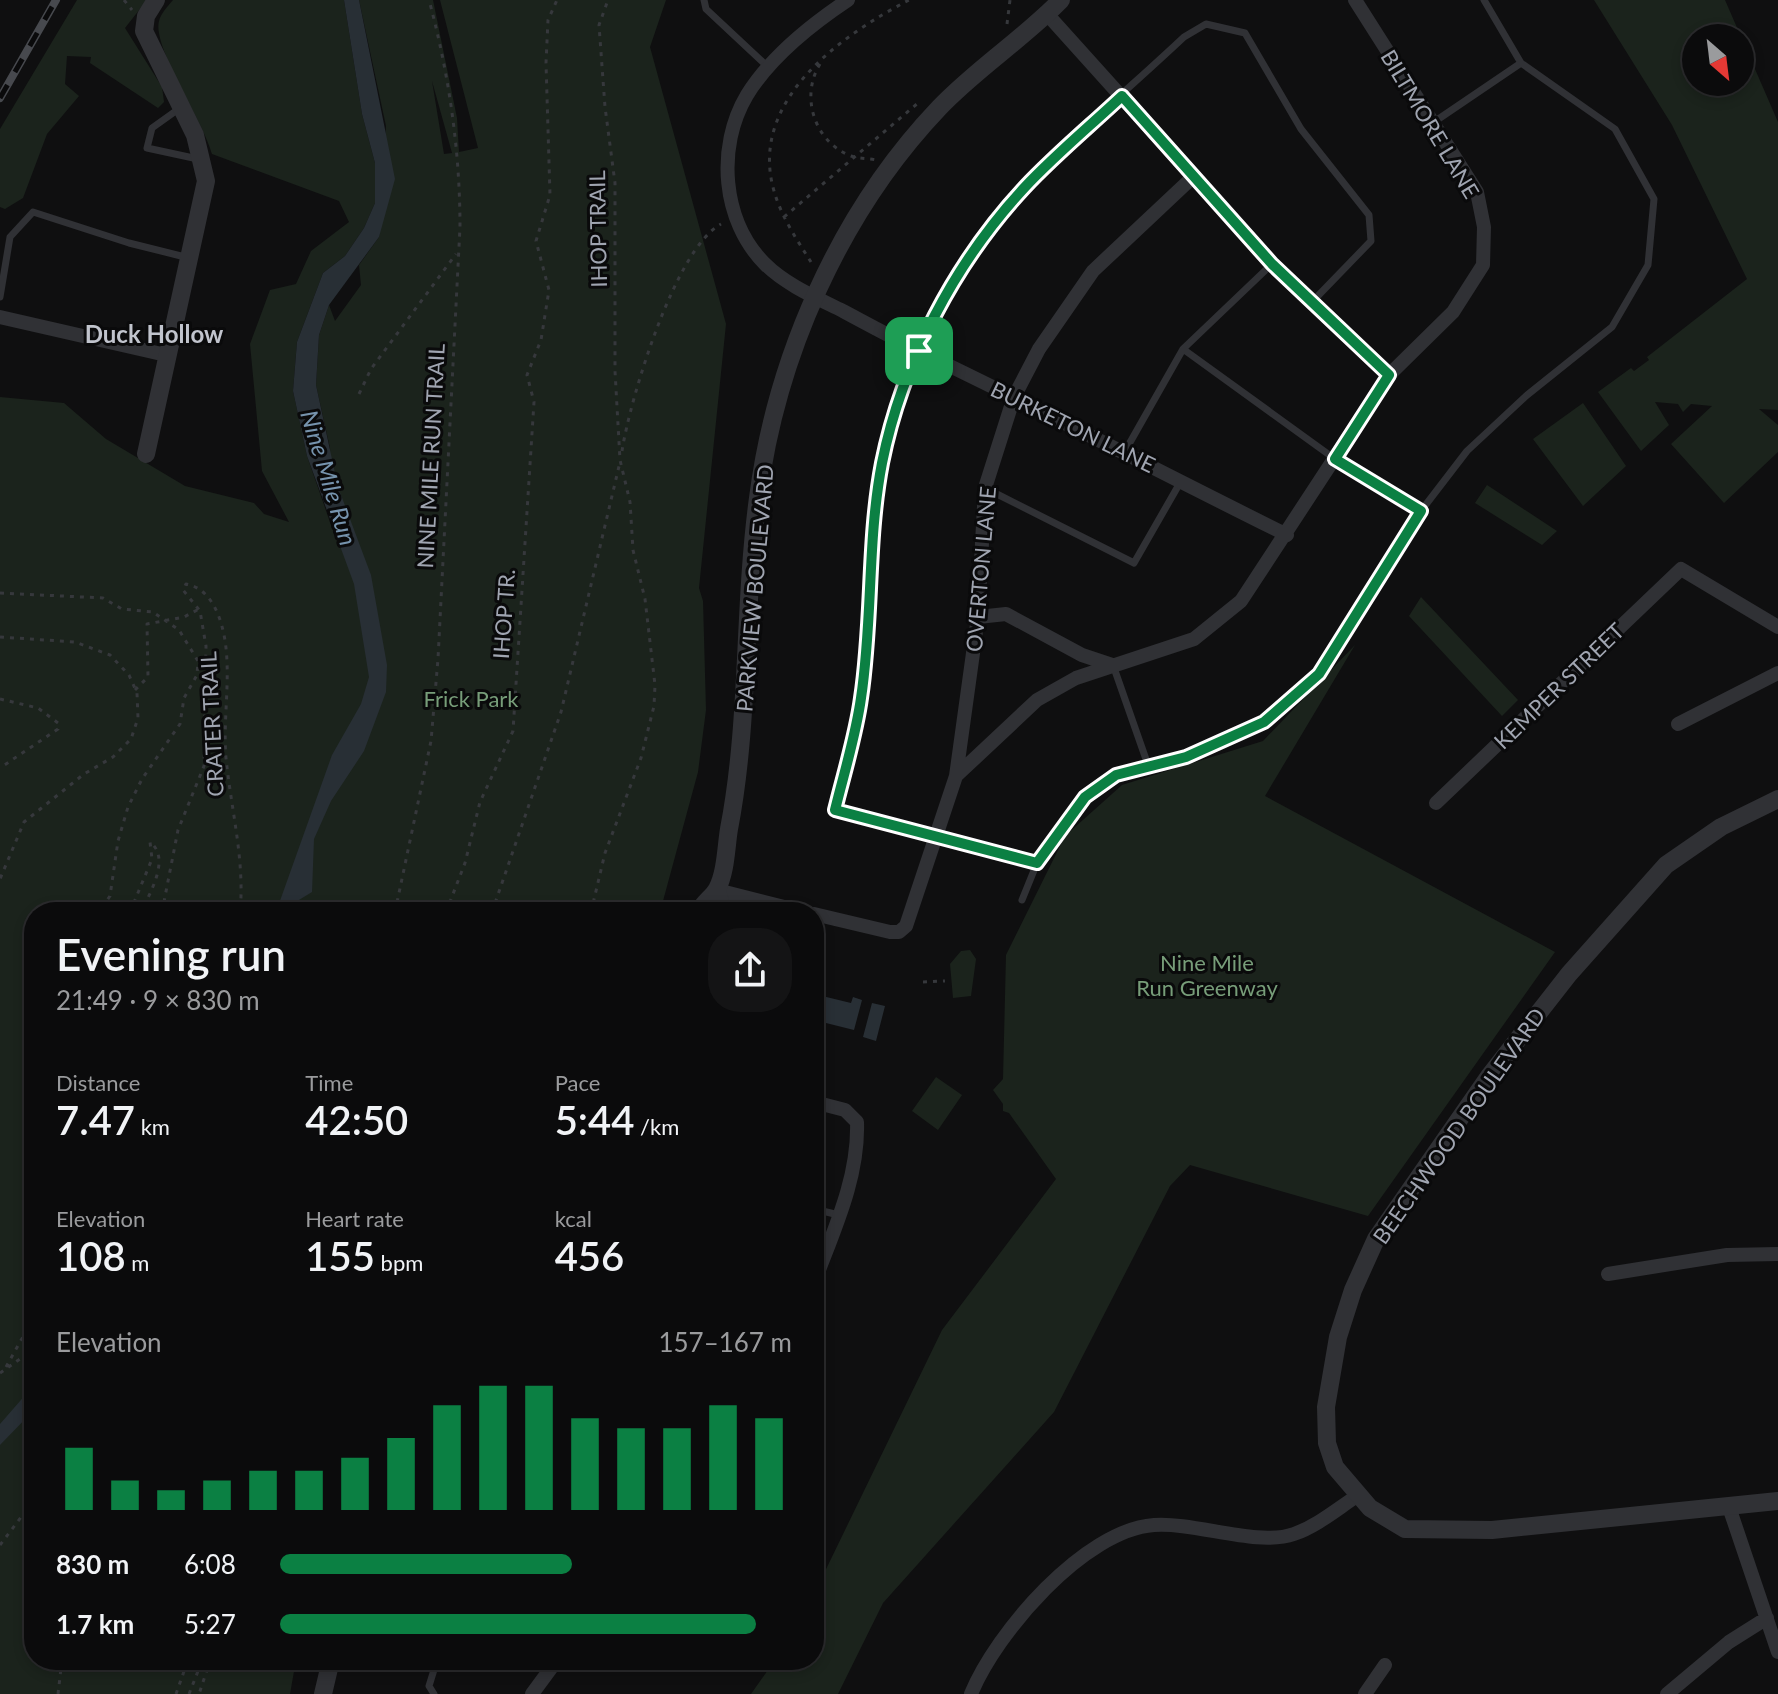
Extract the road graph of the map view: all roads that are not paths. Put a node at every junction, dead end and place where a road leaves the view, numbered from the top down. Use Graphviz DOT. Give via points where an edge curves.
graph roads {
  1 [pos="156,0"];
  2 [pos="704,0"];
  3 [pos="848,0"];
  4 [pos="1355,0"];
  5 [pos="1484,0"];
  6 [pos="1054,7"];
  7 [pos="1521,63"];
  8 [pos="769,67"];
  9 [pos="1122,96"];
  10 [pos="182,107"];
  11 [pos="1431,124"];
  12 [pos="204,161"];
  13 [pos="1194,176"];
  14 [pos="191,259"];
  15 [pos="1272,264"];
  16 [pos="820,290"];
  17 [pos="0,297"];
  18 [pos="1311,303"];
  19 [pos="0,317"];
  20 [pos="1183,349"];
  21 [pos="919,351"];
  22 [pos="166,355"];
  23 [pos="1389,375"];
  24 [pos="1014,397"];
  25 [pos="1124,453"];
  26 [pos="146,454"];
  27 [pos="1335,459"];
  28 [pos="1181,481"];
  29 [pos="985,488"];
  30 [pos="1421,511"];
  31 [pos="1287,535"];
  32 [pos="978,617"];
  33 [pos="1778,627"];
  34 [pos="1113,665"];
  35 [pos="1778,673"];
  36 [pos="1678,724"];
  37 [pos="1148,765"];
  38 [pos="956,776"];
  39 [pos="1778,799"];
  40 [pos="1436,803"];
  41 [pos="938,834"];
  42 [pos="1037,863"];
  43 [pos="717,890"];
  44 [pos="1022,900"];
  45 [pos="707,902"];
  46 [pos="720,902"];
  47 [pos="764,902"];
  48 [pos="824,916"];
  49 [pos="824,1105"];
  50 [pos="824,1211"];
  51 [pos="840,1215"];
  52 [pos="1778,1254"];
  53 [pos="824,1257"];
  54 [pos="1608,1274"];
  55 [pos="1357,1496"];
  56 [pos="1778,1501"];
  57 [pos="1729,1507"];
  58 [pos="1767,1618"];
  59 [pos="1778,1652"];
  60 [pos="1385,1665"];
  61 [pos="329,1670"];
  62 [pos="434,1670"];
  63 [pos="550,1670"];
  64 [pos="323,1694"];
  65 [pos="434,1694"];
  66 [pos="532,1694"];
  67 [pos="971,1694"];
  68 [pos="1365,1694"];
  69 [pos="1667,1694"];
  1 -- 10 [label="street" via="144,31"];
  2 -- 8 [label="lane" via="706,9"];
  3 -- 8 [label="street, BURKETON LANE"];
  4 -- 11 [label="street, BILTMORE LANE"];
  5 -- 7 [label="lane"];
  6 -- 9 [label="street"];
  6 -- 16 [label="street, PARKVIEW BOULEVARD" via="992,58 904,148"];
  7 -- 11 [label="lane"];
  7 -- 30 [label="lane" via="1615,129 1654,199 1648,265 1612,327 1467,451"];
  8 -- 16 [label="street, BURKETON LANE" via="747,95 733,128 726,166 736,218 766,265"];
  9 -- 13 [label="street"];
  9 -- 18 [label="lane" via="1184,37 1206,24 1245,33 1301,129 1369,215 1371,241"];
  9 -- 21 [label="lane" via="1026,186 984,235"];
  10 -- 12 [label="street"];
  10 -- 12 [label="lane" via="152,128 147,148"];
  11 -- 23 [label="street, BILTMORE LANE" via="1477,192 1484,227 1483,265 1453,312"];
  12 -- 14 [label="street" via="203,207"];
  13 -- 15 [label="street"];
  13 -- 24 [label="street, OVERTON LANE" via="1093,271 1039,349"];
  14 -- 17 [label="lane" via="33,212 10,237"];
  14 -- 22 [label="street"];
  15 -- 18 [label="street"];
  15 -- 20 [label="lane"];
  16 -- 21 [label="street, BURKETON LANE"];
  16 -- 43 [label="street, PARKVIEW BOULEVARD" via="793,350 758,499 745,711"];
  18 -- 23 [label="street"];
  19 -- 22 [label="street"];
  20 -- 25 [label="lane"];
  20 -- 27 [label="lane"];
  21 -- 24 [label="street, BURKETON LANE"];
  21 -- 41 [label="lane" via="882,463 861,698 835,810"];
  22 -- 26 [label="street"];
  23 -- 27 [label="street, BILTMORE LANE"];
  24 -- 25 [label="street, BURKETON LANE"];
  24 -- 29 [label="street, OVERTON LANE"];
  25 -- 28 [label="street, BURKETON LANE"];
  27 -- 30 [label="lane"];
  27 -- 31 [label="street, BILTMORE LANE"];
  28 -- 29 [label="lane" via="1134,563"];
  28 -- 31 [label="street, BURKETON LANE"];
  29 -- 32 [label="street, OVERTON LANE"];
  30 -- 37 [label="lane" via="1319,674 1264,722 1186,757"];
  31 -- 34 [label="street, BILTMORE LANE" via="1241,601 1194,639"];
  32 -- 34 [label="street" via="1006,614 1082,655"];
  32 -- 38 [label="street, OVERTON LANE"];
  33 -- 40 [label="street, KEMPER STREET" via="1681,569"];
  34 -- 37 [label="lane"];
  34 -- 38 [label="street, BILTMORE LANE" via="1037,700"];
  35 -- 36 [label="street"];
  37 -- 42 [label="lane" via="1116,775 1085,797"];
  38 -- 41 [label="street, OVERTON LANE"];
  39 -- 55 [label="street, BEECHWOOD BOULEVARD" via="1721,827 1666,865 1569,974 1490,1075 1376,1239 1338,1337 1326,1407 1327,1443 1335,1467"];
  41 -- 42 [label="lane"];
  41 -- 48 [label="street, OVERTON LANE" via="911,914 899,932"];
  42 -- 44 [label="lane"];
  43 -- 45 [label="street, PARKVIEW BOULEVARD"];
  43 -- 46 [label="street, PARKVIEW BOULEVARD"];
  43 -- 47 [label="street"];
  49 -- 51 [label="street" via="845,1110 857,1122"];
  50 -- 51 [label="lane"];
  51 -- 53 [label="street"];
  52 -- 54 [label="street" via="1727,1255"];
  55 -- 57 [label="street, BEECHWOOD BOULEVARD" via="1405,1529 1434,1531"];
  55 -- 67 [label="street" via="1306,1529 1280,1537 1177,1524 1139,1527 1105,1540 1066,1568 1037,1599 988,1662"];
  56 -- 57 [label="street, BEECHWOOD BOULEVARD"];
  57 -- 58 [label="street"];
  58 -- 59 [label="street"];
  58 -- 69 [label="street"];
  60 -- 68 [label="street"];
  61 -- 64 [label="street"];
  62 -- 65 [label="lane" via="429,1686"];
  63 -- 66 [label="street"];
}
